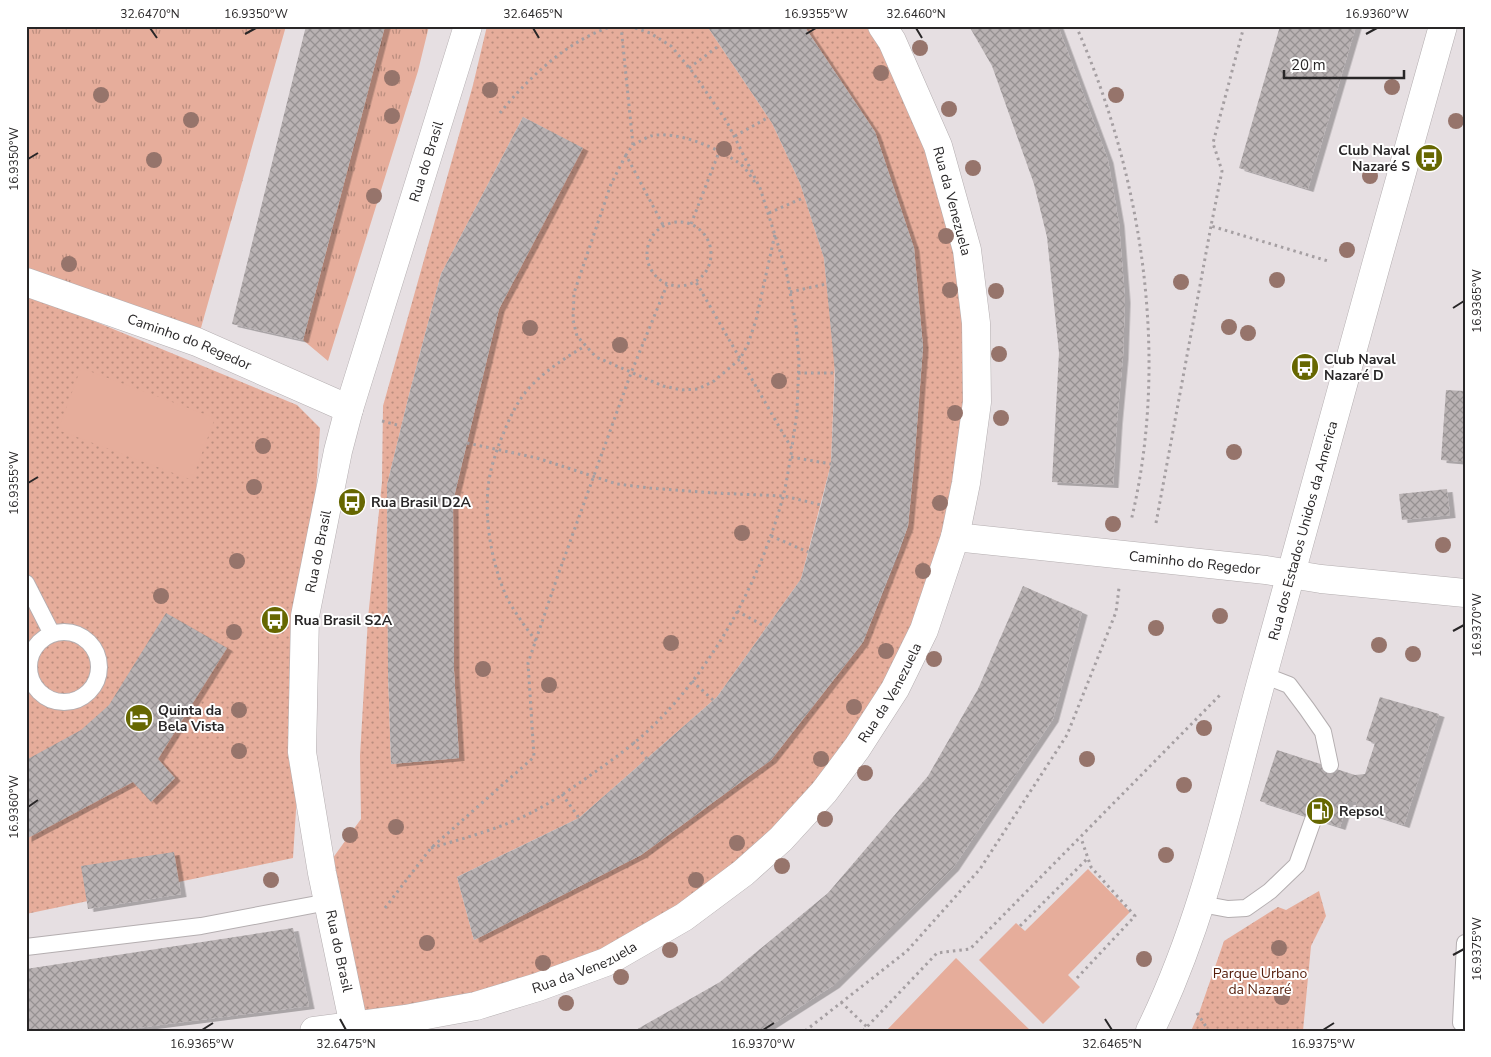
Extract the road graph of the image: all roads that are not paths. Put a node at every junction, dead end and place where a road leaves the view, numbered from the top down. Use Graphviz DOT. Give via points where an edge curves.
graph roads {
  1 [pos="468,26"];
  2 [pos="882,26"];
  3 [pos="1443,26"];
  4 [pos="26,282"];
  5 [pos="348,409"];
  6 [pos="955,537"];
  7 [pos="1291,574"];
  8 [pos="26,582"];
  9 [pos="1465,592"];
  10 [pos="52,634"];
  11 [pos="1263,675"];
  12 [pos="1330,765"];
  13 [pos="1313,820"];
  14 [pos="328,902"];
  15 [pos="1201,904"];
  16 [pos="1465,943"];
  17 [pos="26,947"];
  18 [pos="1461,1023"];
  19 [pos="355,1028"];
  20 [pos="314,1031"];
  21 [pos="1150,1031"];
  1 -- 5 [label="street, Rua do Brasil"];
  2 -- 6 [label="street, Rua da Venezuela" via="892,41 938,146 967,250 976,323 977,402"];
  3 -- 7 [label="street, Rua dos Estados Unidos da America"];
  4 -- 5 [label="street, Caminho do Regedor" via="197,342"];
  5 -- 14 [label="street, Rua do Brasil" via="305,616 302,752"];
  6 -- 7 [label="street, Caminho do Regedor"];
  6 -- 19 [label="street, Rua da Venezuela" via="924,630 895,689 824,792 744,873 684,917 606,962 476,1006"];
  7 -- 9 [label="street, Caminho do Regedor"];
  7 -- 11 [label="street, Rua dos Estados Unidos da America"];
  8 -- 10 [label="lane"];
  10 -- 10 [label="lane" via="74,633 84,638 98,658 97,682 81,699 69,703 46,698 36,690 31,680 29,658 42,639"];
  11 -- 12 [label="lane" via="1289,685 1307,709 1322,732"];
  11 -- 15 [label="street, Rua dos Estados Unidos da America"];
  13 -- 15 [label="lane" via="1297,865 1270,891 1246,908 1228,909"];
  14 -- 17 [label="lane" via="201,926"];
  14 -- 19 [label="street, Rua do Brasil"];
  15 -- 21 [label="street, Rua dos Estados Unidos da America"];
  16 -- 18 [label="lane"];
  19 -- 20 [label="street, Rua da Venezuela"];
}
